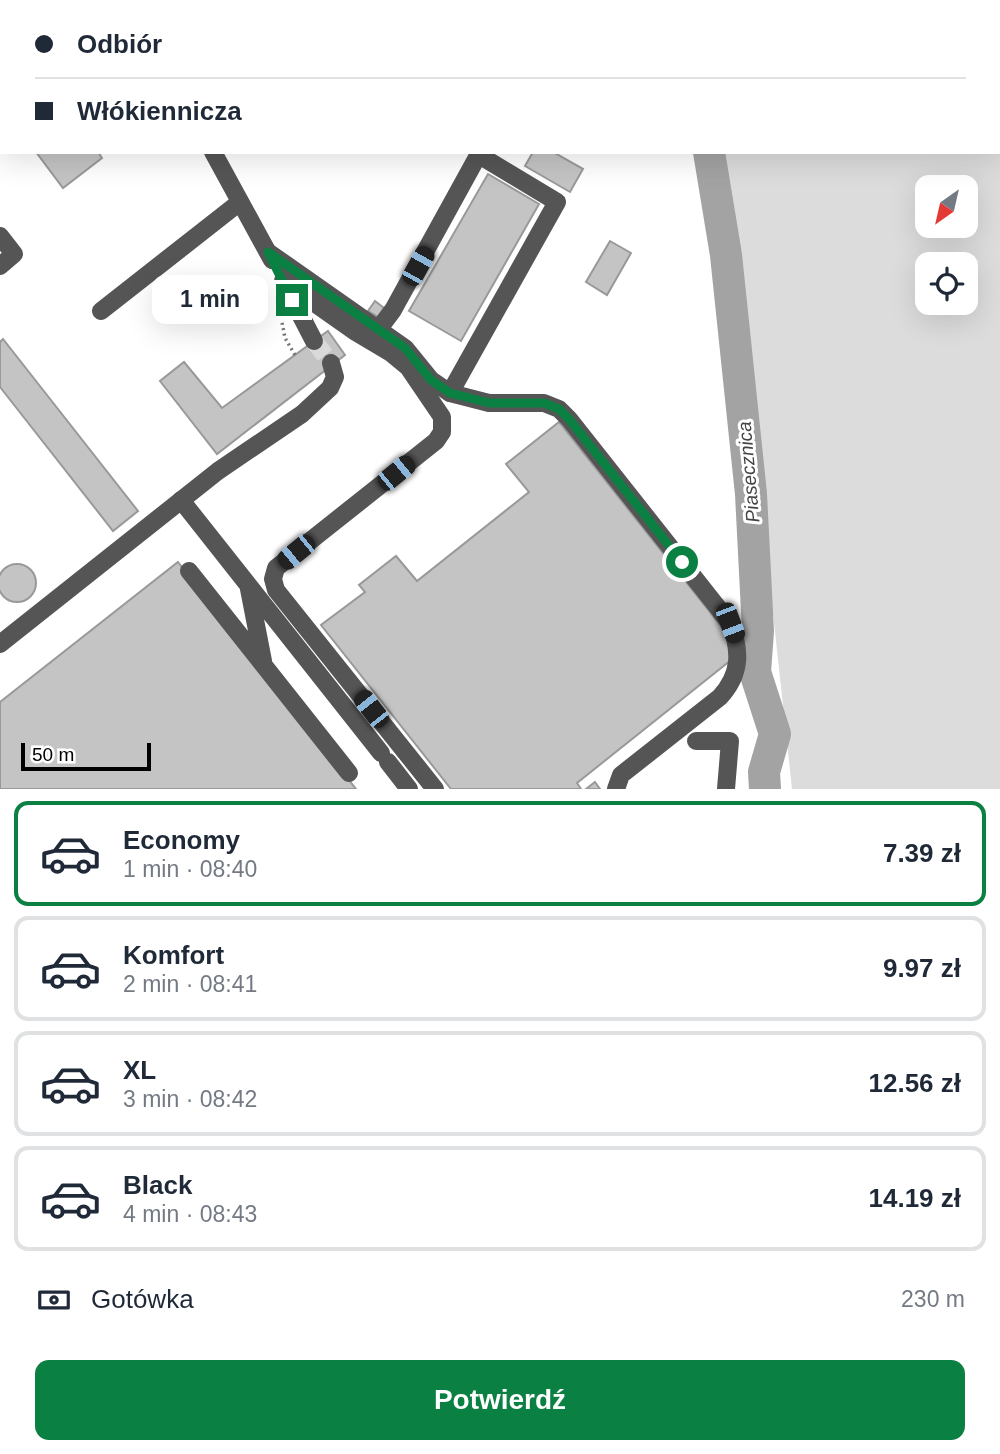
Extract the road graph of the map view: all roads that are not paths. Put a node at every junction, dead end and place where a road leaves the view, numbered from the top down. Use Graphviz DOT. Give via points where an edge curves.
graph roads {
  1 [pos="214,154"];
  2 [pos="479,154"];
  3 [pos="240,202"];
  4 [pos="0,236"];
  5 [pos="268,252"];
  6 [pos="0,266"];
  7 [pos="283,281"];
  8 [pos="101,312"];
  9 [pos="374,336"];
  10 [pos="314,341"];
  11 [pos="331,363"];
  12 [pos="450,393"];
  13 [pos="181,500"];
  14 [pos="189,571"];
  15 [pos="249,586"];
  16 [pos="0,645"];
  17 [pos="263,665"];
  18 [pos="696,741"];
  19 [pos="349,773"];
  20 [pos="409,789"];
  21 [pos="435,789"];
  22 [pos="616,789"];
  23 [pos="726,789"];
  1 -- 3 [label="street"];
  2 -- 9 [label="street"];
  2 -- 12 [label="street" via="557,202"];
  3 -- 5 [label="street"];
  3 -- 8 [label="street"];
  4 -- 6 [label="street" via="14,254"];
  5 -- 7 [label="street"];
  5 -- 9 [label="street"];
  7 -- 9 [label="street"];
  7 -- 10 [label="street"];
  9 -- 12 [label="street" via="405,348 431,380"];
  9 -- 21 [label="street" via="408,367 442,417 442,432 276,568 272,579 276,590"];
  11 -- 13 [label="street" via="335,377 330,388 302,414"];
  12 -- 22 [label="street" via="489,403 544,403 559,409 730,623 737,668 731,685 621,775"];
  13 -- 15 [label="street"];
  13 -- 16 [label="street"];
  14 -- 17 [label="street"];
  15 -- 17 [label="street"];
  15 -- 20 [label="street"];
  17 -- 19 [label="street"];
  18 -- 23 [label="street" via="730,741"];
}
